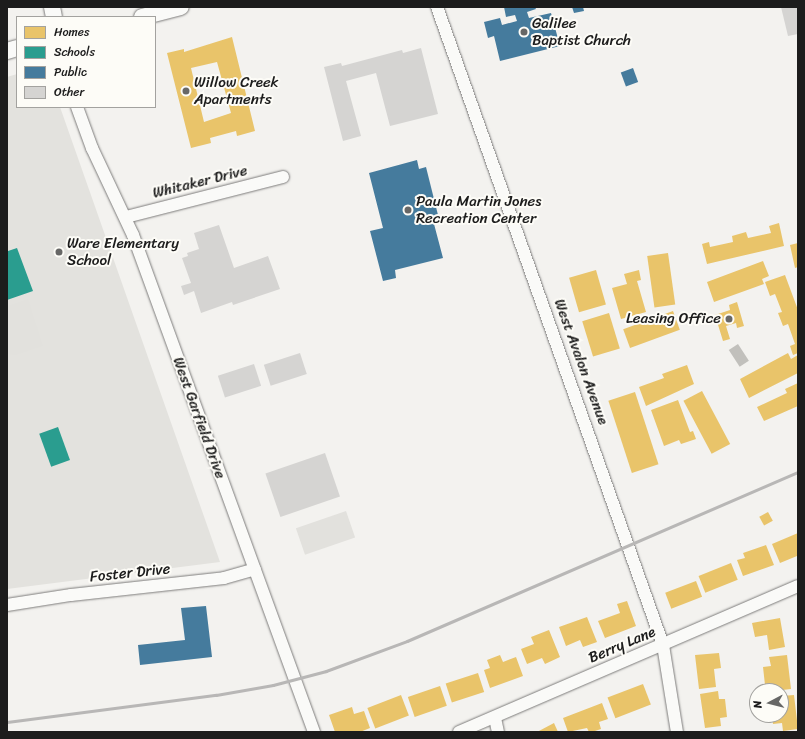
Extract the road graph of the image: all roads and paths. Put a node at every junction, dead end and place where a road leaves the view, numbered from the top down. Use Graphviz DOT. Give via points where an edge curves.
graph roads {
  1 [pos="181,7"];
  2 [pos="438,7"];
  3 [pos="146,16"];
  4 [pos="77,108"];
  5 [pos="283,177"];
  6 [pos="126,217"];
  7 [pos="255,569"];
  8 [pos="798,586"];
  9 [pos="7,605"];
  10 [pos="663,645"];
  11 [pos="494,718"];
  12 [pos="314,732"];
  13 [pos="459,732"];
  14 [pos="498,732"];
  15 [pos="677,732"];
  1 -- 3 [label="main road"];
  2 -- 10 [label="street, West Avalon Avenue"];
  4 -- 6 [label="street, West Garfield Drive" via="92,148"];
  5 -- 6 [label="street, Whitaker Drive"];
  6 -- 7 [label="street, West Garfield Drive"];
  7 -- 9 [label="street, Foster Drive" via="224,578 71,595"];
  7 -- 12 [label="street, West Garfield Drive"];
  8 -- 10 [label="street, Berry Lane"];
  10 -- 11 [label="street, Berry Lane"];
  10 -- 15 [label="street, West Avalon Avenue"];
  11 -- 13 [label="street, Berry Lane"];
  11 -- 14 [label="street"];
}
